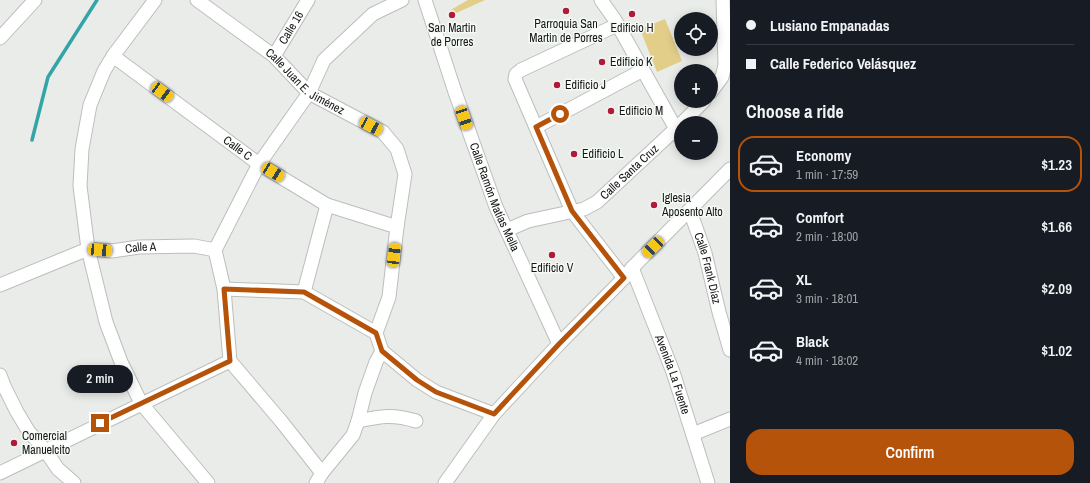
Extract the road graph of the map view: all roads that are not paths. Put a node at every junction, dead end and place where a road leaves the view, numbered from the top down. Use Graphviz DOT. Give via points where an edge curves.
graph roads {
  1 [pos="155,0"];
  2 [pos="197,0"];
  3 [pos="308,0"];
  4 [pos="402,0"];
  5 [pos="425,0"];
  6 [pos="601,0"];
  7 [pos="723,0"];
  8 [pos="30,2"];
  9 [pos="617,25"];
  10 [pos="0,38"];
  11 [pos="113,56"];
  12 [pos="274,56"];
  13 [pos="643,70"];
  14 [pos="718,82"];
  15 [pos="309,93"];
  16 [pos="697,108"];
  17 [pos="674,116"];
  18 [pos="689,116"];
  19 [pos="536,127"];
  20 [pos="674,131"];
  21 [pos="260,164"];
  22 [pos="730,169"];
  23 [pos="327,205"];
  24 [pos="572,211"];
  25 [pos="690,211"];
  26 [pos="397,227"];
  27 [pos="507,230"];
  28 [pos="88,249"];
  29 [pos="215,250"];
  30 [pos="628,273"];
  31 [pos="0,285"];
  32 [pos="224,289"];
  33 [pos="304,292"];
  34 [pos="376,333"];
  35 [pos="559,344"];
  36 [pos="730,350"];
  37 [pos="382,351"];
  38 [pos="230,361"];
  39 [pos="0,375"];
  40 [pos="141,403"];
  41 [pos="494,414"];
  42 [pos="730,419"];
  43 [pos="358,421"];
  44 [pos="416,421"];
  45 [pos="693,434"];
  46 [pos="45,450"];
  47 [pos="0,473"];
  48 [pos="319,478"];
  49 [pos="74,483"];
  50 [pos="208,483"];
  51 [pos="445,483"];
  52 [pos="708,483"];
  1 -- 11 [label="street"];
  2 -- 12 [label="street, Calle Juan E. Jiménez"];
  3 -- 12 [label="street, Calle 16"];
  4 -- 15 [label="street" via="373,14 324,60"];
  5 -- 27 [label="street, Calle Ramón Matías Mella" via="477,157"];
  6 -- 9 [label="street"];
  7 -- 14 [label="street" via="725,65"];
  8 -- 10 [label="street"];
  9 -- 13 [label="street"];
  9 -- 19 [label="street, Avenida La Fuente" via="516,74 515,79"];
  11 -- 21 [label="street, Calle C"];
  11 -- 28 [label="street" via="90,105 82,149 80,186"];
  12 -- 15 [label="street, Calle Juan E. Jiménez"];
  13 -- 17 [label="street"];
  13 -- 19 [label="street"];
  15 -- 21 [label="street"];
  15 -- 26 [label="street, Calle Juan E. Jiménez" via="383,132 397,149 405,174"];
  16 -- 18 [label="street, Calle Santa Cruz"];
  19 -- 24 [label="street, Avenida La Fuente"];
  20 -- 24 [label="street, Calle Santa Cruz" via="598,202 584,209"];
  21 -- 23 [label="street, Calle C"];
  21 -- 29 [label="street"];
  22 -- 25 [label="street"];
  23 -- 26 [label="street, Calle C"];
  23 -- 33 [label="street"];
  24 -- 27 [label="street, Calle Santa Cruz" via="528,221"];
  24 -- 30 [label="street, Avenida La Fuente"];
  25 -- 30 [label="street"];
  25 -- 36 [label="street, Calle Frank Díaz" via="705,253"];
  26 -- 34 [label="street, Calle Juan E. Jiménez" via="389,296"];
  27 -- 35 [label="street, Calle Ramón Matías Mella"];
  28 -- 29 [label="street, Calle A" via="194,246"];
  28 -- 31 [label="street, Calle A"];
  28 -- 40 [label="street" via="106,322 121,362"];
  29 -- 32 [label="street"];
  30 -- 35 [label="street"];
  30 -- 45 [label="street, Avenida La Fuente" via="673,372"];
  32 -- 33 [label="street"];
  32 -- 38 [label="street"];
  33 -- 34 [label="street"];
  34 -- 37 [label="street"];
  35 -- 41 [label="street"];
  37 -- 41 [label="street" via="436,392"];
  37 -- 43 [label="street" via="365,393"];
  38 -- 40 [label="street"];
  38 -- 48 [label="street" via="281,421"];
  39 -- 46 [label="street" via="16,412"];
  40 -- 46 [label="street"];
  40 -- 50 [label="street"];
  41 -- 51 [label="street"];
  42 -- 45 [label="street"];
  43 -- 44 [label="street" via="382,416 400,416"];
  43 -- 48 [label="street" via="353,435"];
  45 -- 52 [label="street, Avenida La Fuente"];
  46 -- 47 [label="street"];
  46 -- 49 [label="street" via="58,469"];
}
